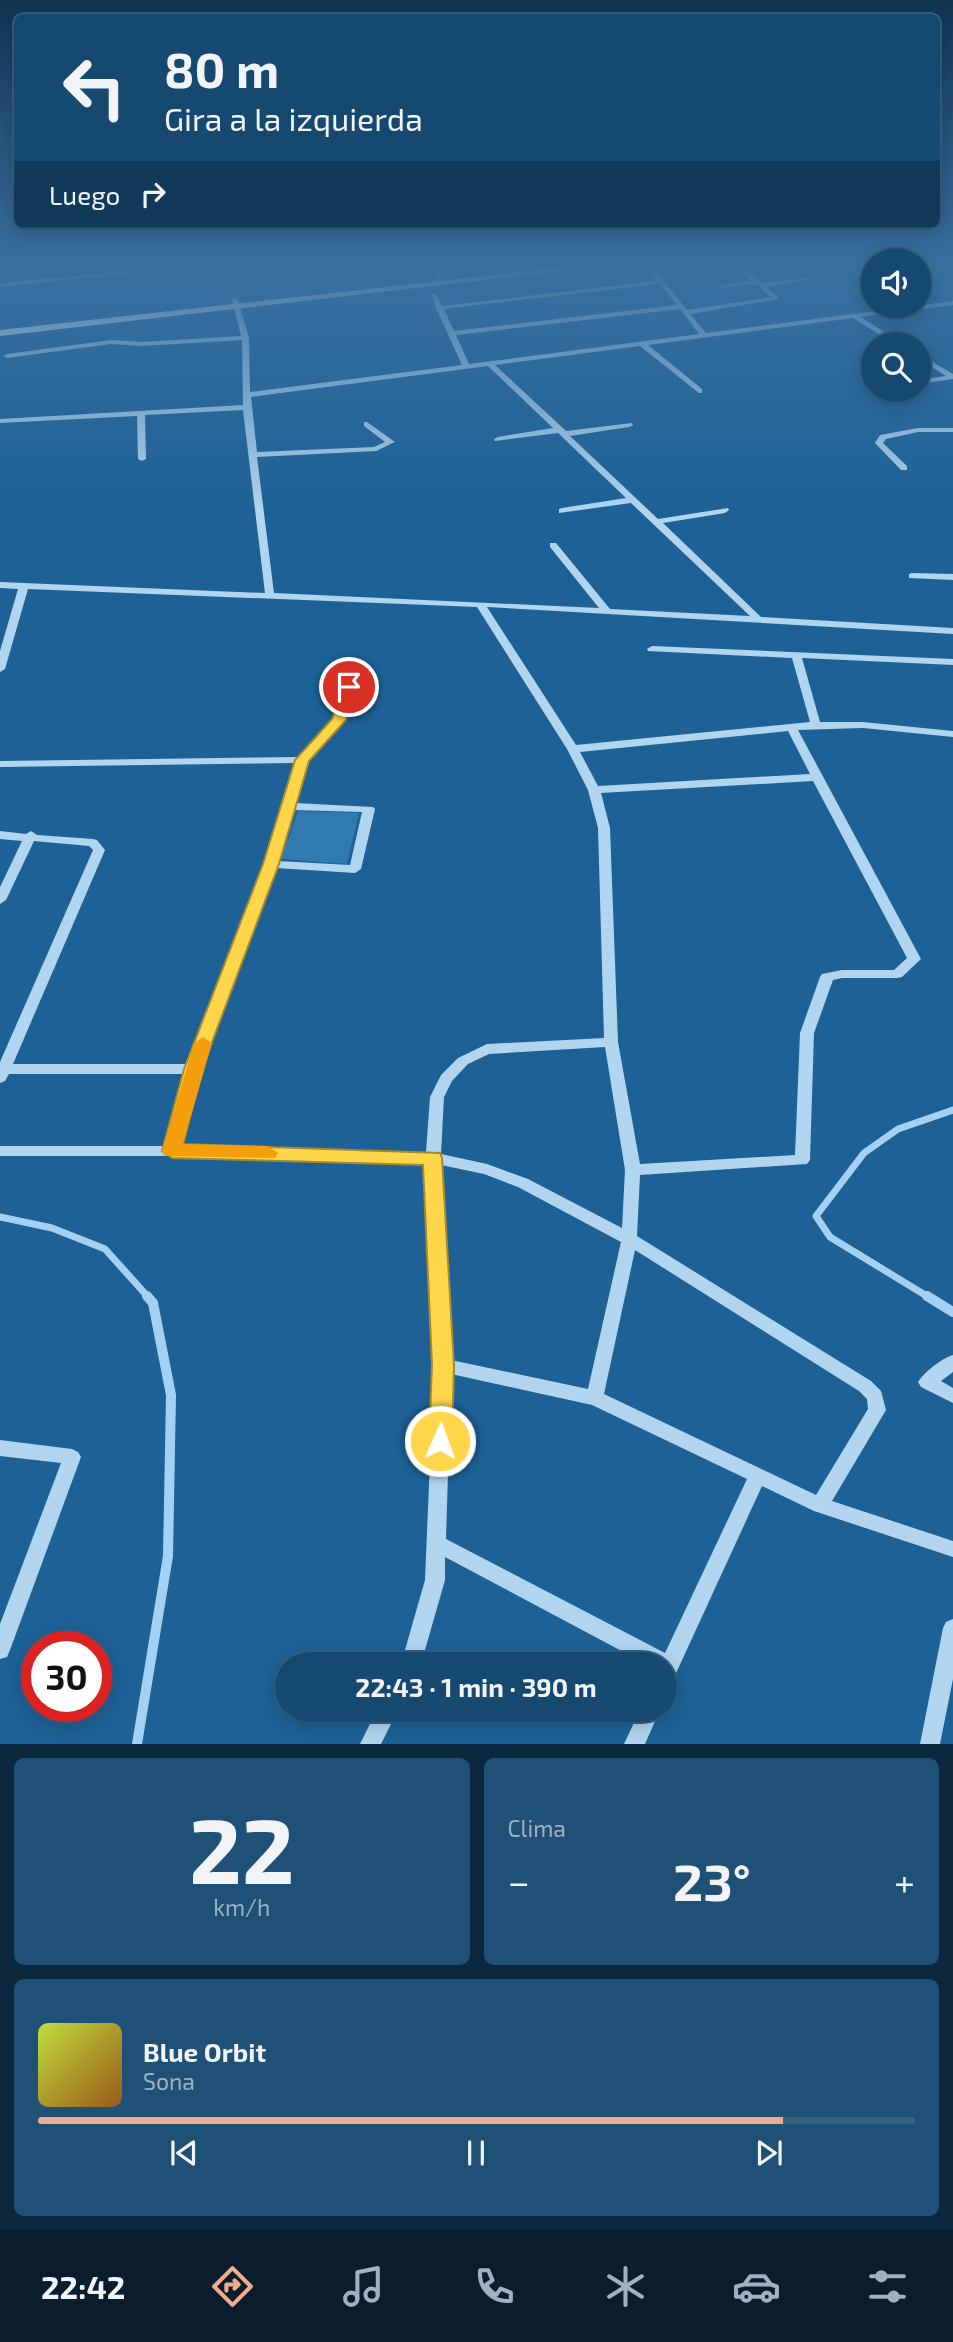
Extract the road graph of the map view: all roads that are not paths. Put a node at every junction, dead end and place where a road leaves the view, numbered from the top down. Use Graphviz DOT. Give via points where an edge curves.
graph roads {
  1 [pos="56,349"];
  2 [pos="245,349"];
  3 [pos="459,349"];
  4 [pos="590,349"];
  5 [pos="649,349"];
  6 [pos="7,356"];
  7 [pos="488,362"];
  8 [pos="931,363"];
  9 [pos="466,365"];
  10 [pos="953,377"];
  11 [pos="931,380"];
  12 [pos="699,391"];
  13 [pos="246,395"];
  14 [pos="247,407"];
  15 [pos="141,414"];
  16 [pos="0,421"];
  17 [pos="367,424"];
  18 [pos="629,425"];
  19 [pos="953,429"];
  20 [pos="561,432"];
  21 [pos="498,439"];
  22 [pos="253,455"];
  23 [pos="142,459"];
  24 [pos="904,468"];
  25 [pos="632,500"];
  26 [pos="725,510"];
  27 [pos="562,511"];
  28 [pos="655,522"];
  29 [pos="553,545"];
  30 [pos="912,576"];
  31 [pos="953,577"];
  32 [pos="0,584"];
  33 [pos="24,586"];
  34 [pos="270,596"];
  35 [pos="480,604"];
  36 [pos="607,611"];
  37 [pos="757,618"];
  38 [pos="953,631"];
  39 [pos="652,649"];
  40 [pos="796,655"];
  41 [pos="953,662"];
  42 [pos="0,669"];
  43 [pos="349,687"];
  44 [pos="816,725"];
  45 [pos="792,728"];
  46 [pos="953,734"];
  47 [pos="573,750"];
  48 [pos="302,760"];
  49 [pos="0,764"];
  50 [pos="816,777"];
  51 [pos="594,790"];
  52 [pos="291,806"];
  53 [pos="0,835"];
  54 [pos="30,835"];
  55 [pos="271,864"];
  56 [pos="0,900"];
  57 [pos="611,1042"];
  58 [pos="193,1069"];
  59 [pos="2,1074"];
  60 [pos="0,1151"];
  61 [pos="172,1151"];
  62 [pos="433,1158"];
  63 [pos="633,1170"];
  64 [pos="629,1239"];
  65 [pos="953,1362"];
  66 [pos="443,1365"];
  67 [pos="953,1396"];
  68 [pos="595,1398"];
  69 [pos="0,1448"];
  70 [pos="757,1477"];
  71 [pos="820,1505"];
  72 [pos="436,1543"];
  73 [pos="953,1549"];
  74 [pos="953,1628"];
  75 [pos="0,1650"];
  76 [pos="414,1652"];
  77 [pos="633,1652"];
  78 [pos="676,1652"];
  79 [pos="382,1722"];
  80 [pos="644,1722"];
  81 [pos="370,1744"];
  82 [pos="634,1744"];
  83 [pos="930,1744"];
  1 -- 6 [label="street"];
  2 -- 13 [label="street"];
  3 -- 9 [label="street"];
  4 -- 7 [label="street"];
  5 -- 12 [label="street"];
  7 -- 9 [label="street"];
  7 -- 20 [label="street"];
  8 -- 10 [label="street"];
  9 -- 13 [label="street"];
  10 -- 11 [label="street"];
  13 -- 14 [label="street"];
  14 -- 15 [label="street"];
  14 -- 22 [label="street"];
  15 -- 16 [label="street"];
  15 -- 23 [label="street"];
  17 -- 22 [label="street" via="391,442 376,449"];
  18 -- 20 [label="street"];
  19 -- 24 [label="street" via="883,437 879,443"];
  20 -- 21 [label="street"];
  20 -- 25 [label="street"];
  22 -- 34 [label="street"];
  25 -- 27 [label="street"];
  25 -- 28 [label="street"];
  26 -- 28 [label="street"];
  28 -- 37 [label="street"];
  29 -- 36 [label="street"];
  30 -- 31 [label="street"];
  32 -- 33 [label="street"];
  33 -- 34 [label="street"];
  33 -- 42 [label="street"];
  34 -- 35 [label="street"];
  35 -- 36 [label="street"];
  35 -- 47 [label="street"];
  36 -- 37 [label="street"];
  37 -- 38 [label="street"];
  39 -- 40 [label="street"];
  40 -- 41 [label="street"];
  40 -- 44 [label="street"];
  43 -- 48 [label="street" via="339,720"];
  44 -- 45 [label="street"];
  44 -- 46 [label="street"];
  45 -- 47 [label="street"];
  45 -- 50 [label="street"];
  47 -- 51 [label="street"];
  48 -- 49 [label="street"];
  48 -- 52 [label="street"];
  50 -- 51 [label="street"];
  50 -- 63 [label="street" via="879,886 914,959 897,974 827,977 807,1033 802,1160"];
  51 -- 57 [label="street" via="604,828 608,878"];
  52 -- 55 [label="street"];
  52 -- 55 [label="street" via="369,808 355,869"];
  53 -- 54 [label="street"];
  54 -- 56 [label="street"];
  54 -- 59 [label="street" via="93,843 99,850"];
  55 -- 58 [label="street"];
  57 -- 62 [label="street" via="487,1049 463,1061 446,1078 437,1097"];
  57 -- 63 [label="street"];
  58 -- 59 [label="street"];
  58 -- 61 [label="street"];
  60 -- 61 [label="street"];
  61 -- 62 [label="street"];
  62 -- 64 [label="street" via="487,1169 523,1183"];
  62 -- 66 [label="street"];
  63 -- 64 [label="street"];
  64 -- 68 [label="street"];
  64 -- 71 [label="street" via="875,1396 877,1410"];
  65 -- 67 [label="street" via="927,1382"];
  66 -- 68 [label="street"];
  66 -- 72 [label="street"];
  68 -- 70 [label="street"];
  69 -- 75 [label="street" via="72,1457"];
  70 -- 71 [label="street"];
  70 -- 78 [label="street"];
  71 -- 73 [label="street"];
  72 -- 76 [label="street" via="435,1580"];
  72 -- 77 [label="street"];
  74 -- 83 [label="street"];
  79 -- 81 [label="street"];
  80 -- 82 [label="street"];
}
